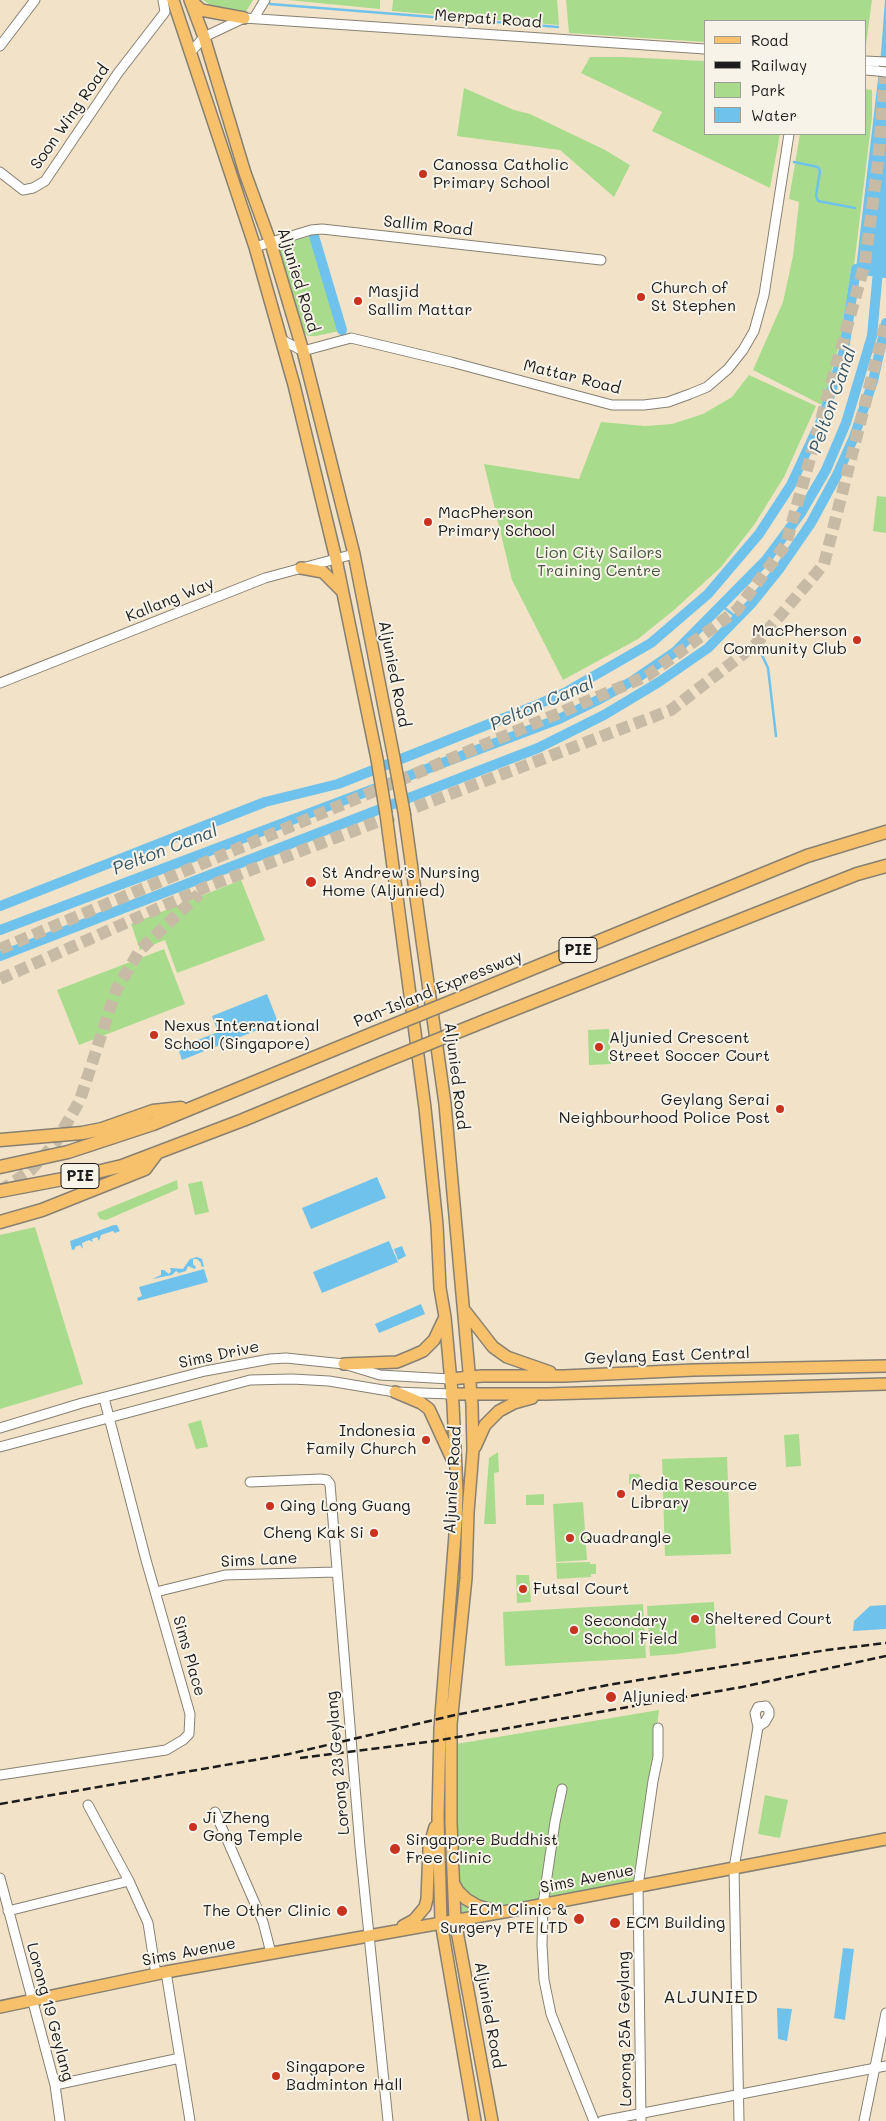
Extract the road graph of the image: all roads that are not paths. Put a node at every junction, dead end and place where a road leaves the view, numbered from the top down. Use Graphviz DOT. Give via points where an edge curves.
graph roads {
  1 [pos="35,0"];
  2 [pos="163,0"];
  3 [pos="173,0"];
  4 [pos="190,0"];
  5 [pos="265,0"];
  6 [pos="249,18"];
  7 [pos="204,37"];
  8 [pos="0,46"];
  9 [pos="704,49"];
  10 [pos="190,53"];
  11 [pos="866,61"];
  12 [pos="882,67"];
  13 [pos="866,70"];
  14 [pos="789,135"];
  15 [pos="0,172"];
  16 [pos="270,242"];
  17 [pos="255,247"];
  18 [pos="601,260"];
  19 [pos="282,340"];
  20 [pos="303,351"];
  21 [pos="354,554"];
  22 [pos="336,559"];
  23 [pos="301,568"];
  24 [pos="343,592"];
  25 [pos="0,684"];
  26 [pos="886,832"];
  27 [pos="886,866"];
  28 [pos="145,1121"];
  29 [pos="0,1140"];
  30 [pos="157,1153"];
  31 [pos="0,1167"];
  32 [pos="0,1191"];
  33 [pos="0,1222"];
  34 [pos="464,1309"];
  35 [pos="445,1317"];
  36 [pos="344,1364"];
  37 [pos="886,1366"];
  38 [pos="564,1376"];
  39 [pos="469,1377"];
  40 [pos="450,1379"];
  41 [pos="886,1384"];
  42 [pos="395,1392"];
  43 [pos="451,1394"];
  44 [pos="471,1394"];
  45 [pos="547,1394"];
  46 [pos="104,1398"];
  47 [pos="108,1417"];
  48 [pos="0,1428"];
  49 [pos="0,1447"];
  50 [pos="474,1450"];
  51 [pos="456,1467"];
  52 [pos="250,1482"];
  53 [pos="336,1572"];
  54 [pos="156,1592"];
  55 [pos="758,1727"];
  56 [pos="658,1728"];
  57 [pos="0,1774"];
  58 [pos="562,1790"];
  59 [pos="88,1805"];
  60 [pos="215,1812"];
  61 [pos="438,1818"];
  62 [pos="886,1840"];
  63 [pos="734,1868"];
  64 [pos="0,1878"];
  65 [pos="129,1881"];
  66 [pos="454,1883"];
  67 [pos="638,1886"];
  68 [pos="543,1904"];
  69 [pos="8,1911"];
  70 [pos="499,1912"];
  71 [pos="455,1920"];
  72 [pos="441,1922"];
  73 [pos="393,1932"];
  74 [pos="370,1936"];
  75 [pos="271,1953"];
  76 [pos="161,1973"];
  77 [pos="34,2001"];
  78 [pos="0,2007"];
  79 [pos="886,2013"];
  80 [pos="180,2058"];
  81 [pos="886,2066"];
  82 [pos="875,2068"];
  83 [pos="55,2085"];
  84 [pos="738,2094"];
  85 [pos="641,2117"];
  86 [pos="60,2121"];
  87 [pos="190,2121"];
  88 [pos="388,2121"];
  89 [pos="475,2121"];
  90 [pos="492,2121"];
  91 [pos="594,2121"];
  92 [pos="602,2121"];
  93 [pos="739,2121"];
  94 [pos="864,2121"];
  1 -- 8 [label="street"];
  2 -- 15 [label="street, Soon Wing Road" via="165,12 45,181 23,190"];
  3 -- 10 [label="main road, Aljunied Road"];
  4 -- 6 [label="main road" via="201,10"];
  4 -- 7 [label="main road, Aljunied Road"];
  5 -- 6 [label="street"];
  6 -- 7 [label="street, Merpati Road"];
  6 -- 9 [label="street, Merpati Road"];
  7 -- 10 [label="street, Merpati Road"];
  7 -- 16 [label="main road, Aljunied Road" via="245,173"];
  10 -- 17 [label="main road, Aljunied Road"];
  11 -- 12 [label="street"];
  12 -- 13 [label="street"];
  14 -- 20 [label="street, Mattar Road" via="759,316 744,350 708,387 668,402 644,406 612,405 351,338"];
  16 -- 17 [label="street, Sallim Road"];
  16 -- 18 [label="street, Sallim Road" via="322,229"];
  16 -- 20 [label="main road, Aljunied Road"];
  17 -- 19 [label="main road, Aljunied Road"];
  19 -- 20 [label="street"];
  19 -- 22 [label="main road, Aljunied Road"];
  20 -- 21 [label="main road, Aljunied Road"];
  21 -- 22 [label="street, Kallang Way"];
  21 -- 34 [label="main road, Aljunied Road, bridge" via="404,812 444,1104"];
  22 -- 23 [label="street, Kallang Way"];
  22 -- 24 [label="main road, Aljunied Road"];
  23 -- 24 [label="main road" via="323,572"];
  23 -- 25 [label="street, Kallang Way" via="264,578"];
  24 -- 35 [label="main road, Aljunied Road, bridge" via="386,814 425,1108"];
  26 -- 28 [label="highway, Pan-Island Expressway / PIE, bridge" via="807,856 194,1106 152,1111"];
  27 -- 30 [label="highway, PIE, bridge" via="857,874 693,938"];
  28 -- 29 [label="highway" via="82,1133"];
  28 -- 31 [label="highway, PIE" via="68,1152"];
  30 -- 32 [label="highway, PIE" via="100,1172"];
  30 -- 33 [label="highway" via="145,1169 42,1210"];
  34 -- 38 [label="main road" via="493,1348 525,1365"];
  34 -- 39 [label="main road, Aljunied Road"];
  35 -- 36 [label="main road" via="434,1340 423,1351 397,1362"];
  35 -- 40 [label="main road, Aljunied Road"];
  36 -- 40 [label="street, Sims Drive" via="380,1375"];
  36 -- 46 [label="street, Sims Drive" via="270,1359 205,1371"];
  37 -- 38 [label="main road, Geylang East Central"];
  38 -- 39 [label="main road, Geylang East Central"];
  39 -- 40 [label="main road, Geylang East Central"];
  39 -- 44 [label="main road, Aljunied Road"];
  40 -- 43 [label="main road, Aljunied Road"];
  41 -- 45 [label="main road, Geylang East Central"];
  42 -- 43 [label="street, Sims Drive"];
  42 -- 47 [label="street, Sims Drive" via="329,1381 250,1380"];
  42 -- 51 [label="main road" via="429,1409"];
  43 -- 44 [label="main road, Geylang East Central"];
  43 -- 51 [label="main road, Aljunied Road"];
  44 -- 45 [label="main road, Geylang East Central"];
  44 -- 50 [label="main road, Aljunied Road"];
  45 -- 50 [label="main road" via="514,1403 499,1411 485,1425"];
  46 -- 47 [label="street, Sims Place"];
  46 -- 48 [label="street, Sims Drive"];
  47 -- 49 [label="street, Sims Drive"];
  47 -- 54 [label="street, Sims Place"];
  50 -- 66 [label="main road, Aljunied Road" via="466,1578 451,1724"];
  51 -- 61 [label="main road, Aljunied Road" via="456,1522 440,1729"];
  52 -- 53 [label="street, Lorong 23 Geylang" via="326,1480 330,1484"];
  53 -- 54 [label="street, Sims Lane" via="225,1575"];
  53 -- 74 [label="street, Lorong 23 Geylang"];
  54 -- 57 [label="street, Sims Place" via="190,1714 189,1734 166,1750"];
  55 -- 63 [label="street"];
  56 -- 67 [label="street, Lorong 25A Geylang" via="658,1757"];
  58 -- 68 [label="street"];
  59 -- 65 [label="street"];
  60 -- 75 [label="street" via="263,1922"];
  61 -- 72 [label="main road, Aljunied Road"];
  61 -- 73 [label="main road" via="429,1848 425,1907 414,1920"];
  62 -- 63 [label="main road, Sims Avenue"];
  63 -- 67 [label="main road, Sims Avenue"];
  63 -- 84 [label="street"];
  64 -- 69 [label="street, Lorong 19 Geylang"];
  65 -- 69 [label="street"];
  65 -- 76 [label="street" via="148,1923"];
  66 -- 70 [label="main road" via="466,1899"];
  66 -- 71 [label="main road, Aljunied Road"];
  67 -- 68 [label="main road, Sims Avenue"];
  67 -- 85 [label="street, Lorong 25A Geylang"];
  68 -- 70 [label="main road, Sims Avenue"];
  68 -- 91 [label="street" via="543,1962 551,2014"];
  69 -- 77 [label="street, Lorong 19 Geylang"];
  70 -- 71 [label="main road, Sims Avenue"];
  71 -- 72 [label="main road, Sims Avenue"];
  71 -- 90 [label="main road, Aljunied Road"];
  72 -- 73 [label="main road, Sims Avenue"];
  72 -- 89 [label="main road, Aljunied Road"];
  73 -- 74 [label="main road, Sims Avenue"];
  74 -- 75 [label="main road, Sims Avenue"];
  74 -- 88 [label="street, Lorong 23 Geylang"];
  75 -- 76 [label="main road, Sims Avenue"];
  76 -- 77 [label="main road, Sims Avenue"];
  76 -- 80 [label="street"];
  77 -- 78 [label="main road, Sims Avenue"];
  77 -- 83 [label="street, Lorong 19 Geylang"];
  79 -- 82 [label="street"];
  80 -- 83 [label="street"];
  80 -- 87 [label="street"];
  81 -- 82 [label="street"];
  82 -- 84 [label="street"];
  82 -- 94 [label="street"];
  83 -- 86 [label="street, Lorong 19 Geylang"];
  84 -- 85 [label="street"];
  84 -- 93 [label="street"];
  85 -- 92 [label="street"];
}
